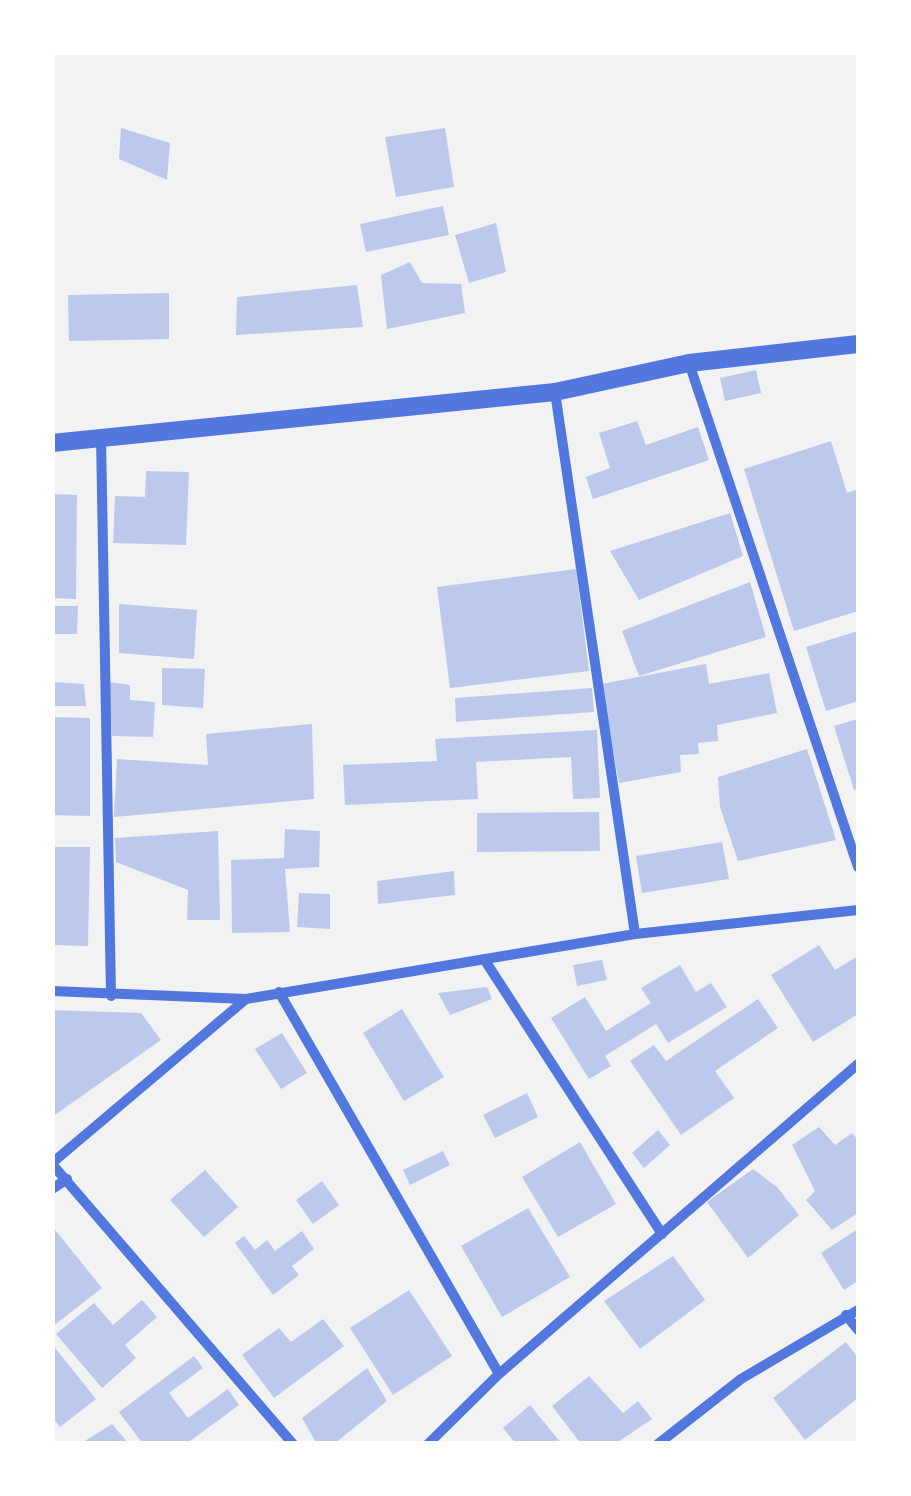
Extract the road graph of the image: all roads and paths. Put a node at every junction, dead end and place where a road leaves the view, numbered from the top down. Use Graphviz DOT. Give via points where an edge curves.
graph roads {
  1 [pos="858,344"];
  2 [pos="689,363"];
  3 [pos="555,392"];
  4 [pos="101,435"];
  5 [pos="52,443"];
  6 [pos="858,867"];
  7 [pos="858,910"];
  8 [pos="635,934"];
  9 [pos="484,959"];
  10 [pos="52,991"];
  11 [pos="279,992"];
  12 [pos="110,996"];
  13 [pos="246,999"];
  14 [pos="858,1064"];
  15 [pos="52,1164"];
  16 [pos="66,1179"];
  17 [pos="52,1189"];
  18 [pos="662,1234"];
  19 [pos="858,1310"];
  20 [pos="846,1315"];
  21 [pos="858,1330"];
  22 [pos="499,1374"];
  23 [pos="293,1444"];
  24 [pos="428,1444"];
  25 [pos="658,1444"];
  1 -- 2 [label="street"];
  2 -- 3 [label="street"];
  2 -- 6 [label="street"];
  3 -- 4 [label="street"];
  3 -- 8 [label="street"];
  4 -- 5 [label="street"];
  4 -- 12 [label="street"];
  7 -- 8 [label="street"];
  8 -- 9 [label="street"];
  9 -- 11 [label="street"];
  9 -- 18 [label="street"];
  10 -- 12 [label="street"];
  11 -- 13 [label="street"];
  11 -- 22 [label="street"];
  12 -- 13 [label="street"];
  13 -- 15 [label="street"];
  14 -- 18 [label="street"];
  15 -- 16 [label="street"];
  16 -- 17 [label="street"];
  16 -- 23 [label="street"];
  18 -- 22 [label="street"];
  19 -- 20 [label="street"];
  20 -- 21 [label="street"];
  20 -- 25 [label="street" via="741,1380"];
  22 -- 24 [label="street"];
}
